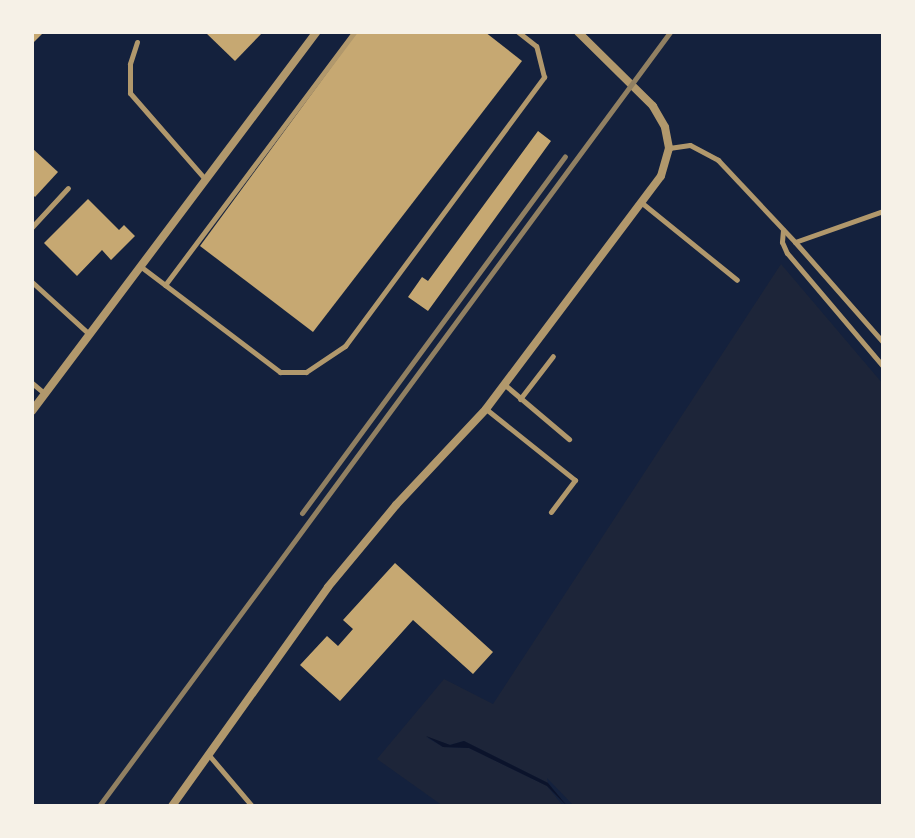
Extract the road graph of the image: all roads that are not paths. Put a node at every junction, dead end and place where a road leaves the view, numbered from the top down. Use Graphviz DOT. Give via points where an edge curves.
graph roads {
  1 [pos="317,32"];
  2 [pos="354,32"];
  3 [pos="518,32"];
  4 [pos="578,32"];
  5 [pos="137,42"];
  6 [pos="669,148"];
  7 [pos="205,179"];
  8 [pos="68,188"];
  9 [pos="642,203"];
  10 [pos="883,211"];
  11 [pos="32,227"];
  12 [pos="783,229"];
  13 [pos="795,242"];
  14 [pos="140,266"];
  15 [pos="737,280"];
  16 [pos="32,282"];
  17 [pos="165,285"];
  18 [pos="90,334"];
  19 [pos="883,342"];
  20 [pos="553,356"];
  21 [pos="883,366"];
  22 [pos="32,383"];
  23 [pos="505,385"];
  24 [pos="45,394"];
  25 [pos="520,399"];
  26 [pos="486,409"];
  27 [pos="32,411"];
  28 [pos="569,439"];
  29 [pos="551,512"];
  30 [pos="207,753"];
  31 [pos="172,806"];
  32 [pos="252,806"];
  1 -- 7 [label="street"];
  2 -- 17 [label="lane"];
  3 -- 17 [label="lane" via="536,46 544,77 345,346 306,372 280,372"];
  4 -- 6 [label="street" via="653,106"];
  5 -- 7 [label="lane" via="130,93"];
  6 -- 9 [label="street" via="661,176"];
  6 -- 12 [label="lane" via="690,145 718,160"];
  7 -- 14 [label="street"];
  8 -- 11 [label="lane"];
  9 -- 15 [label="lane"];
  9 -- 23 [label="street"];
  10 -- 13 [label="lane"];
  12 -- 13 [label="lane"];
  12 -- 21 [label="lane" via="787,253"];
  13 -- 19 [label="lane"];
  14 -- 17 [label="lane"];
  14 -- 18 [label="street"];
  16 -- 18 [label="lane"];
  18 -- 24 [label="street"];
  20 -- 25 [label="lane"];
  22 -- 24 [label="lane"];
  23 -- 25 [label="lane"];
  23 -- 26 [label="street"];
  24 -- 27 [label="street"];
  25 -- 28 [label="lane"];
  26 -- 29 [label="lane" via="575,480"];
  26 -- 30 [label="street" via="328,587"];
  30 -- 31 [label="street"];
  30 -- 32 [label="lane"];
}
